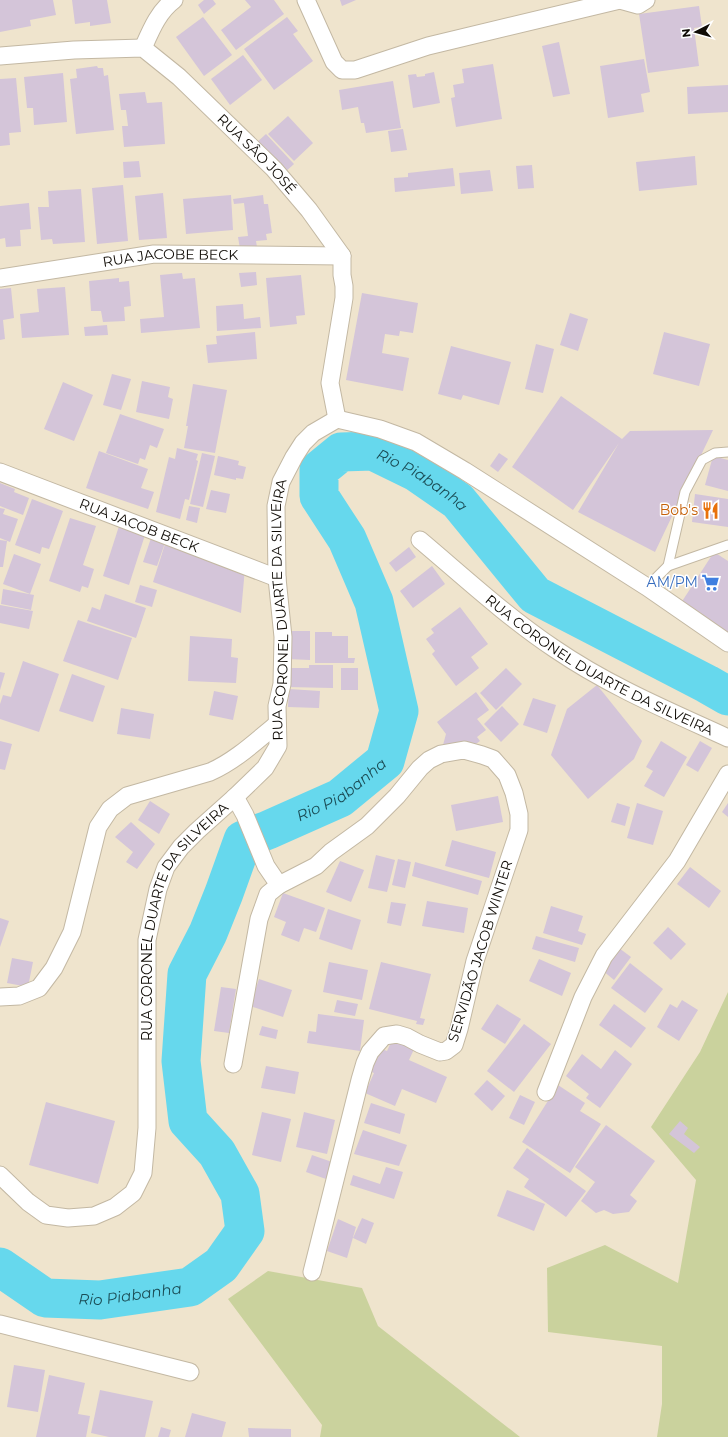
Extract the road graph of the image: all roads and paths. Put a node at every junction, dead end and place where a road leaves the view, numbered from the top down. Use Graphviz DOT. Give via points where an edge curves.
graph roads {
  1 [pos="174,0"];
  2 [pos="306,0"];
  3 [pos="620,0"];
  4 [pos="646,0"];
  5 [pos="143,48"];
  6 [pos="0,56"];
  7 [pos="342,256"];
  8 [pos="0,278"];
  9 [pos="337,419"];
  10 [pos="728,452"];
  11 [pos="0,472"];
  12 [pos="420,540"];
  13 [pos="728,545"];
  14 [pos="668,566"];
  15 [pos="277,578"];
  16 [pos="647,587"];
  17 [pos="728,643"];
  18 [pos="277,724"];
  19 [pos="728,738"];
  20 [pos="728,774"];
  21 [pos="235,797"];
  22 [pos="279,885"];
  23 [pos="0,997"];
  24 [pos="233,1064"];
  25 [pos="546,1092"];
  26 [pos="0,1175"];
  27 [pos="312,1272"];
  28 [pos="0,1324"];
  29 [pos="190,1372"];
  1 -- 5 [label="street" via="157,17"];
  2 -- 3 [label="street" via="334,62 342,70 355,70 428,46"];
  3 -- 4 [label="street" via="638,5"];
  5 -- 6 [label="street"];
  5 -- 7 [label="street, RUA SÂO JOSÉ" via="179,77 274,169 309,210"];
  7 -- 8 [label="street, RUA JACOBE BECK" via="154,254"];
  7 -- 9 [label="street" via="344,298 330,383"];
  9 -- 15 [label="street, RUA CORONEL DUARTE DA SILVEIRA" via="313,433 304,443 281,482 276,506"];
  9 -- 16 [label="street" via="380,429 416,442"];
  10 -- 14 [label="lane" via="715,453 702,460 684,492"];
  11 -- 15 [label="street, RUA JACOB BECK"];
  12 -- 19 [label="street, RUA CORONEL DUARTE DA SILVEIRA" via="527,630 556,650 614,685"];
  13 -- 14 [label="lane"];
  14 -- 16 [label="lane"];
  15 -- 18 [label="street, RUA CORONEL DUARTE DA SILVEIRA" via="282,637 282,684 277,706"];
  16 -- 17 [label="street"];
  18 -- 21 [label="street, RUA CORONEL DUARTE DA SILVEIRA" via="278,746 265,768"];
  18 -- 23 [label="street" via="221,767 128,796 110,809 98,827 72,932 54,968 39,988 19,996"];
  20 -- 25 [label="street" via="677,861 604,956 583,997"];
  21 -- 22 [label="street" via="266,866"];
  21 -- 26 [label="street, RUA CORONEL DUARTE DA SILVEIRA" via="181,847 166,867 158,888 147,940 148,1128 143,1173 133,1193 115,1207 94,1216 60,1217 46,1215 28,1202"];
  22 -- 24 [label="street" via="268,894 259,920"];
  22 -- 27 [label="street, SERVIDÃO JACOB WINTER" via="316,866 367,826 420,768 441,754 464,750 482,755 493,759 508,775 514,793 519,830 475,961 454,1045 440,1052 407,1036 397,1034 384,1036 370,1052 360,1080"];
  28 -- 29 [label="street"];
}
